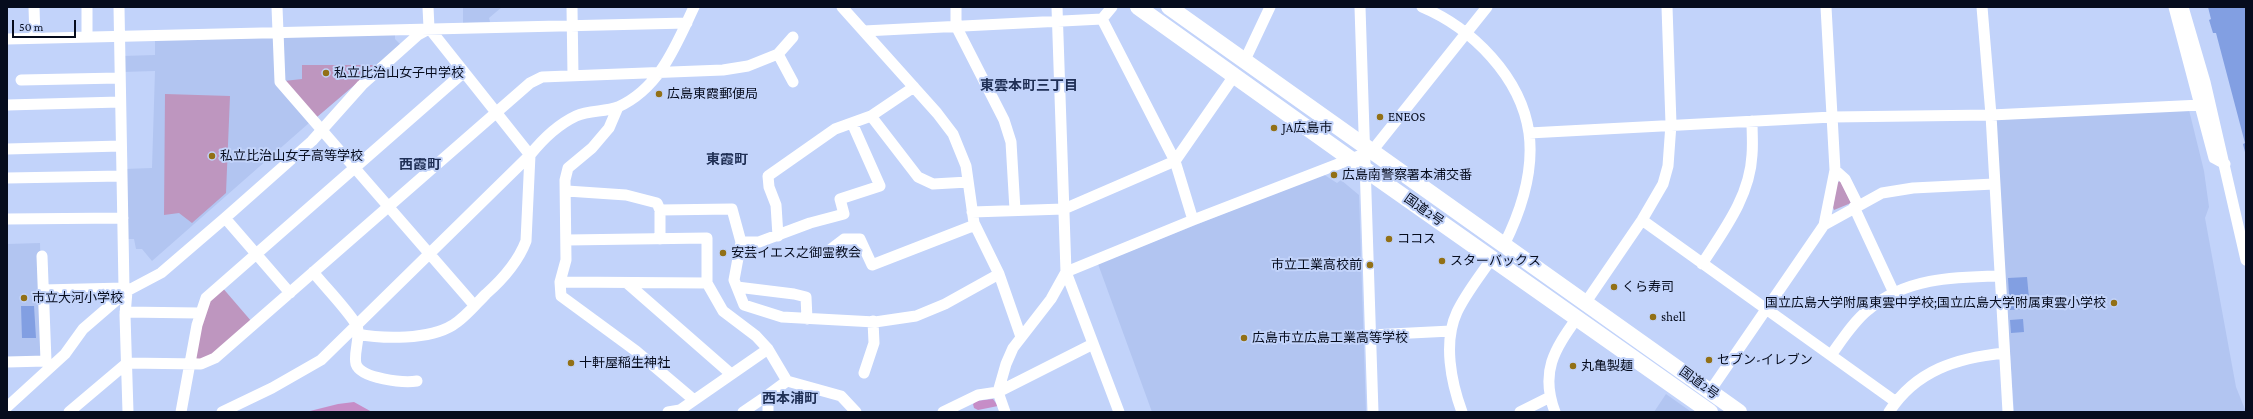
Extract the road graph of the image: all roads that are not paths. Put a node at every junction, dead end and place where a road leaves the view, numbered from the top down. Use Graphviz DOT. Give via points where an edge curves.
graph roads {
  1 [pos="34,7"];
  2 [pos="87,7"];
  3 [pos="118,7"];
  4 [pos="277,7"];
  5 [pos="428,7"];
  6 [pos="572,7"];
  7 [pos="694,7"];
  8 [pos="842,7"];
  9 [pos="956,7"];
  10 [pos="1056,7"];
  11 [pos="1112,7"];
  12 [pos="1138,7"];
  13 [pos="1169,7"];
  14 [pos="1270,7"];
  15 [pos="1360,7"];
  16 [pos="1423,7"];
  17 [pos="1487,7"];
  18 [pos="1667,7"];
  19 [pos="1826,7"];
  20 [pos="1982,7"];
  21 [pos="2174,7"];
  22 [pos="2183,7"];
  23 [pos="1102,19"];
  24 [pos="1058,21"];
  25 [pos="687,23"];
  26 [pos="572,25"];
  27 [pos="956,26"];
  28 [pos="429,28"];
  29 [pos="278,31"];
  30 [pos="864,31"];
  31 [pos="1467,33"];
  32 [pos="2186,33"];
  33 [pos="119,35"];
  34 [pos="87,37"];
  35 [pos="793,37"];
  36 [pos="35,38"];
  37 [pos="7,39"];
  38 [pos="778,54"];
  39 [pos="1245,60"];
  40 [pos="464,72"];
  41 [pos="658,73"];
  42 [pos="573,76"];
  43 [pos="1234,76"];
  44 [pos="119,78"];
  45 [pos="21,80"];
  46 [pos="793,82"];
  47 [pos="914,87"];
  48 [pos="120,102"];
  49 [pos="7,105"];
  50 [pos="2201,105"];
  51 [pos="618,107"];
  52 [pos="496,113"];
  53 [pos="1991,115"];
  54 [pos="871,116"];
  55 [pos="1832,117"];
  56 [pos="1752,121"];
  57 [pos="852,123"];
  58 [pos="1671,124"];
  59 [pos="322,130"];
  60 [pos="1528,133"];
  61 [pos="121,146"];
  62 [pos="7,149"];
  63 [pos="1363,152"];
  64 [pos="530,155"];
  65 [pos="1175,161"];
  66 [pos="2224,164"];
  67 [pos="355,167"];
  68 [pos="1366,170"];
  69 [pos="1835,170"];
  70 [pos="122,176"];
  71 [pos="7,178"];
  72 [pos="968,182"];
  73 [pos="1994,184"];
  74 [pos="567,191"];
  75 [pos="1856,206"];
  76 [pos="388,207"];
  77 [pos="1064,209"];
  78 [pos="660,210"];
  79 [pos="1015,210"];
  80 [pos="972,212"];
  81 [pos="123,218"];
  82 [pos="225,218"];
  83 [pos="7,219"];
  84 [pos="1193,220"];
  85 [pos="1642,220"];
  86 [pos="1824,224"];
  87 [pos="975,225"];
  88 [pos="778,236"];
  89 [pos="660,239"];
  90 [pos="567,240"];
  91 [pos="741,242"];
  92 [pos="1504,245"];
  93 [pos="827,252"];
  94 [pos="255,253"];
  95 [pos="430,254"];
  96 [pos="42,256"];
  97 [pos="1492,258"];
  98 [pos="2246,260"];
  99 [pos="1702,264"];
  100 [pos="313,272"];
  101 [pos="1066,272"];
  102 [pos="999,274"];
  103 [pos="1999,276"];
  104 [pos="560,282"];
  105 [pos="627,283"];
  106 [pos="707,283"];
  107 [pos="737,287"];
  108 [pos="125,289"];
  109 [pos="43,290"];
  110 [pos="290,292"];
  111 [pos="1894,293"];
  112 [pos="1586,302"];
  113 [pos="474,305"];
  114 [pos="1766,310"];
  115 [pos="125,312"];
  116 [pos="199,313"];
  117 [pos="807,318"];
  118 [pos="1577,318"];
  119 [pos="873,322"];
  120 [pos="356,329"];
  121 [pos="1451,331"];
  122 [pos="1371,335"];
  123 [pos="1021,337"];
  124 [pos="1093,344"];
  125 [pos="768,349"];
  126 [pos="2004,353"];
  127 [pos="1831,355"];
  128 [pos="7,362"];
  129 [pos="127,362"];
  130 [pos="189,363"];
  131 [pos="49,364"];
  132 [pos="864,373"];
  133 [pos="731,374"];
  134 [pos="417,381"];
  135 [pos="787,381"];
  136 [pos="1710,391"];
  137 [pos="998,392"];
  138 [pos="768,395"];
  139 [pos="1550,397"];
  140 [pos="694,400"];
  141 [pos="1896,402"];
  142 [pos="7,407"];
  143 [pos="1700,409"];
  144 [pos="680,411"];
  145 [pos="1116,411"];
  146 [pos="69,412"];
  147 [pos="128,412"];
  148 [pos="181,412"];
  149 [pos="222,412"];
  150 [pos="668,412"];
  151 [pos="743,412"];
  152 [pos="768,412"];
  153 [pos="856,412"];
  154 [pos="943,412"];
  155 [pos="1005,412"];
  156 [pos="1373,412"];
  157 [pos="1462,412"];
  158 [pos="1520,412"];
  159 [pos="1555,412"];
  160 [pos="1739,412"];
  161 [pos="1889,412"];
  162 [pos="2008,412"];
  1 -- 36 [label="street"];
  2 -- 34 [label="street"];
  3 -- 33 [label="street"];
  4 -- 29 [label="street"];
  5 -- 28 [label="street"];
  6 -- 26 [label="street"];
  7 -- 25 [label="street"];
  8 -- 30 [label="street"];
  9 -- 27 [label="street"];
  10 -- 24 [label="street"];
  11 -- 23 [label="street"];
  12 -- 43 [label="highway, 国道2号"];
  13 -- 39 [label="highway, 国道2号"];
  14 -- 39 [label="street"];
  15 -- 63 [label="street"];
  16 -- 31 [label="street"];
  17 -- 31 [label="street"];
  18 -- 58 [label="street"];
  19 -- 55 [label="street"];
  20 -- 53 [label="street"];
  21 -- 32 [label="street"];
  22 -- 32 [label="street"];
  23 -- 24 [label="street"];
  23 -- 65 [label="street"];
  24 -- 27 [label="street"];
  24 -- 77 [label="street"];
  25 -- 26 [label="street"];
  25 -- 41 [label="street" via="667,63"];
  26 -- 28 [label="street"];
  26 -- 42 [label="street"];
  27 -- 30 [label="street"];
  27 -- 79 [label="street" via="1004,120 1011,142"];
  28 -- 29 [label="street"];
  28 -- 40 [label="street"];
  28 -- 59 [label="street" via="370,77"];
  29 -- 33 [label="street"];
  29 -- 59 [label="street" via="280,82"];
  30 -- 47 [label="street"];
  31 -- 60 [label="street" via="1495,62 1518,96"];
  31 -- 63 [label="street"];
  32 -- 50 [label="street"];
  32 -- 66 [label="street" via="2205,82"];
  33 -- 34 [label="street"];
  33 -- 44 [label="street"];
  34 -- 36 [label="street"];
  35 -- 38 [label="street"];
  36 -- 37 [label="street"];
  38 -- 41 [label="street" via="748,66 723,70"];
  38 -- 46 [label="street"];
  39 -- 63 [label="highway, 国道2号"];
  40 -- 52 [label="street"];
  40 -- 67 [label="street"];
  41 -- 42 [label="street"];
  41 -- 51 [label="street" via="646,89"];
  42 -- 52 [label="street" via="542,77 530,83"];
  43 -- 63 [label="highway, 国道2号"];
  43 -- 65 [label="street"];
  44 -- 45 [label="street"];
  44 -- 48 [label="street"];
  47 -- 54 [label="street"];
  47 -- 72 [label="street" via="953,134 966,166"];
  48 -- 49 [label="street"];
  48 -- 61 [label="street"];
  50 -- 53 [label="street"];
  50 -- 66 [label="street" via="2214,158"];
  51 -- 64 [label="street" via="576,115 542,140"];
  51 -- 74 [label="street" via="609,128 592,148 568,168 565,180"];
  52 -- 64 [label="street"];
  52 -- 76 [label="street"];
  53 -- 55 [label="street"];
  53 -- 73 [label="street"];
  54 -- 57 [label="street"];
  54 -- 72 [label="street" via="918,177 933,184"];
  55 -- 56 [label="street"];
  55 -- 69 [label="street"];
  56 -- 58 [label="street"];
  56 -- 99 [label="street" via="1752,156 1748,181 1738,208"];
  57 -- 88 [label="street" via="835,129 768,176 768,188 776,205"];
  57 -- 88 [label="street" via="880,186 840,199 844,214 810,223"];
  58 -- 60 [label="street"];
  58 -- 85 [label="street" via="1670,153 1663,184"];
  59 -- 67 [label="street"];
  59 -- 82 [label="street"];
  60 -- 92 [label="street" via="1528,175 1522,203"];
  61 -- 62 [label="street"];
  61 -- 70 [label="street"];
  63 -- 68 [label="highway, 国道2号"];
  63 -- 84 [label="street"];
  63 -- 92 [label="highway, 国道2号"];
  64 -- 95 [label="street"];
  64 -- 113 [label="street" via="528,224 522,250 505,277"];
  65 -- 77 [label="street"];
  65 -- 84 [label="street"];
  66 -- 98 [label="street"];
  67 -- 76 [label="street"];
  67 -- 94 [label="street"];
  68 -- 97 [label="highway, 国道2号"];
  68 -- 122 [label="street"];
  69 -- 75 [label="street" via="1845,179"];
  69 -- 86 [label="street"];
  70 -- 71 [label="street"];
  70 -- 81 [label="street"];
  72 -- 80 [label="street"];
  73 -- 75 [label="street" via="1913,188 1882,193"];
  73 -- 103 [label="street"];
  74 -- 78 [label="street" via="626,195 657,203"];
  74 -- 90 [label="street"];
  75 -- 86 [label="street"];
  75 -- 111 [label="street"];
  76 -- 95 [label="street"];
  76 -- 100 [label="street"];
  77 -- 79 [label="street"];
  77 -- 101 [label="street"];
  78 -- 89 [label="street"];
  78 -- 91 [label="street" via="732,209"];
  79 -- 80 [label="street"];
  80 -- 87 [label="street"];
  81 -- 83 [label="street"];
  81 -- 108 [label="street"];
  82 -- 94 [label="street"];
  82 -- 108 [label="street" via="161,273"];
  84 -- 101 [label="street"];
  85 -- 99 [label="street"];
  85 -- 112 [label="street"];
  86 -- 114 [label="street"];
  87 -- 93 [label="street" via="872,265 860,239 844,239"];
  87 -- 102 [label="street"];
  88 -- 91 [label="street" via="759,242"];
  89 -- 90 [label="street"];
  89 -- 106 [label="street" via="707,238"];
  90 -- 104 [label="street" via="566,260"];
  91 -- 107 [label="street" via="734,280"];
  92 -- 112 [label="highway, 国道2号"];
  94 -- 110 [label="street"];
  94 -- 116 [label="street" via="210,293"];
  95 -- 113 [label="street"];
  95 -- 120 [label="street"];
  96 -- 109 [label="street"];
  97 -- 118 [label="highway, 国道2号"];
  97 -- 121 [label="street" via="1461,303"];
  99 -- 114 [label="street"];
  100 -- 110 [label="street"];
  100 -- 120 [label="street"];
  101 -- 123 [label="street"];
  101 -- 124 [label="street"];
  102 -- 119 [label="street" via="945,304 916,316"];
  102 -- 123 [label="street"];
  103 -- 111 [label="street" via="1946,277 1916,284"];
  103 -- 126 [label="street"];
  104 -- 105 [label="street"];
  104 -- 140 [label="street" via="561,296 636,351"];
  105 -- 106 [label="street"];
  105 -- 133 [label="street"];
  106 -- 125 [label="street" via="723,311 756,336"];
  107 -- 117 [label="street" via="744,305 782,318"];
  107 -- 117 [label="street" via="806,297"];
  108 -- 109 [label="street"];
  108 -- 115 [label="street"];
  108 -- 131 [label="street" via="83,329 65,354"];
  109 -- 131 [label="street"];
  110 -- 130 [label="street" via="215,358 206,362"];
  111 -- 127 [label="street" via="1868,310 1848,331"];
  112 -- 136 [label="highway, 国道2号"];
  113 -- 120 [label="street" via="453,325 436,332 391,337"];
  114 -- 127 [label="street"];
  114 -- 136 [label="street"];
  115 -- 116 [label="street"];
  115 -- 129 [label="street"];
  116 -- 130 [label="street"];
  117 -- 119 [label="street"];
  118 -- 139 [label="street" via="1556,347 1548,371"];
  118 -- 143 [label="highway, 国道2号"];
  119 -- 132 [label="street" via="874,343"];
  120 -- 134 [label="street" via="355,358 361,372 398,382"];
  120 -- 149 [label="street" via="320,360 272,388"];
  121 -- 122 [label="street"];
  121 -- 157 [label="street" via="1449,351"];
  122 -- 156 [label="street"];
  123 -- 137 [label="street" via="1006,364"];
  124 -- 137 [label="street"];
  124 -- 145 [label="street"];
  125 -- 133 [label="street"];
  125 -- 135 [label="street"];
  126 -- 141 [label="street" via="1951,362 1917,382"];
  126 -- 162 [label="street"];
  127 -- 141 [label="street"];
  128 -- 131 [label="street"];
  129 -- 130 [label="street"];
  129 -- 146 [label="street"];
  129 -- 147 [label="street"];
  130 -- 148 [label="street"];
  131 -- 142 [label="street"];
  133 -- 140 [label="street"];
  135 -- 138 [label="street"];
  135 -- 153 [label="street" via="841,396"];
  136 -- 160 [label="highway, 国道2号"];
  137 -- 154 [label="street" via="978,395"];
  137 -- 155 [label="street"];
  138 -- 151 [label="street"];
  138 -- 152 [label="street"];
  139 -- 158 [label="street"];
  139 -- 159 [label="street"];
  140 -- 144 [label="street"];
  141 -- 161 [label="street"];
  144 -- 150 [label="street"];
}
